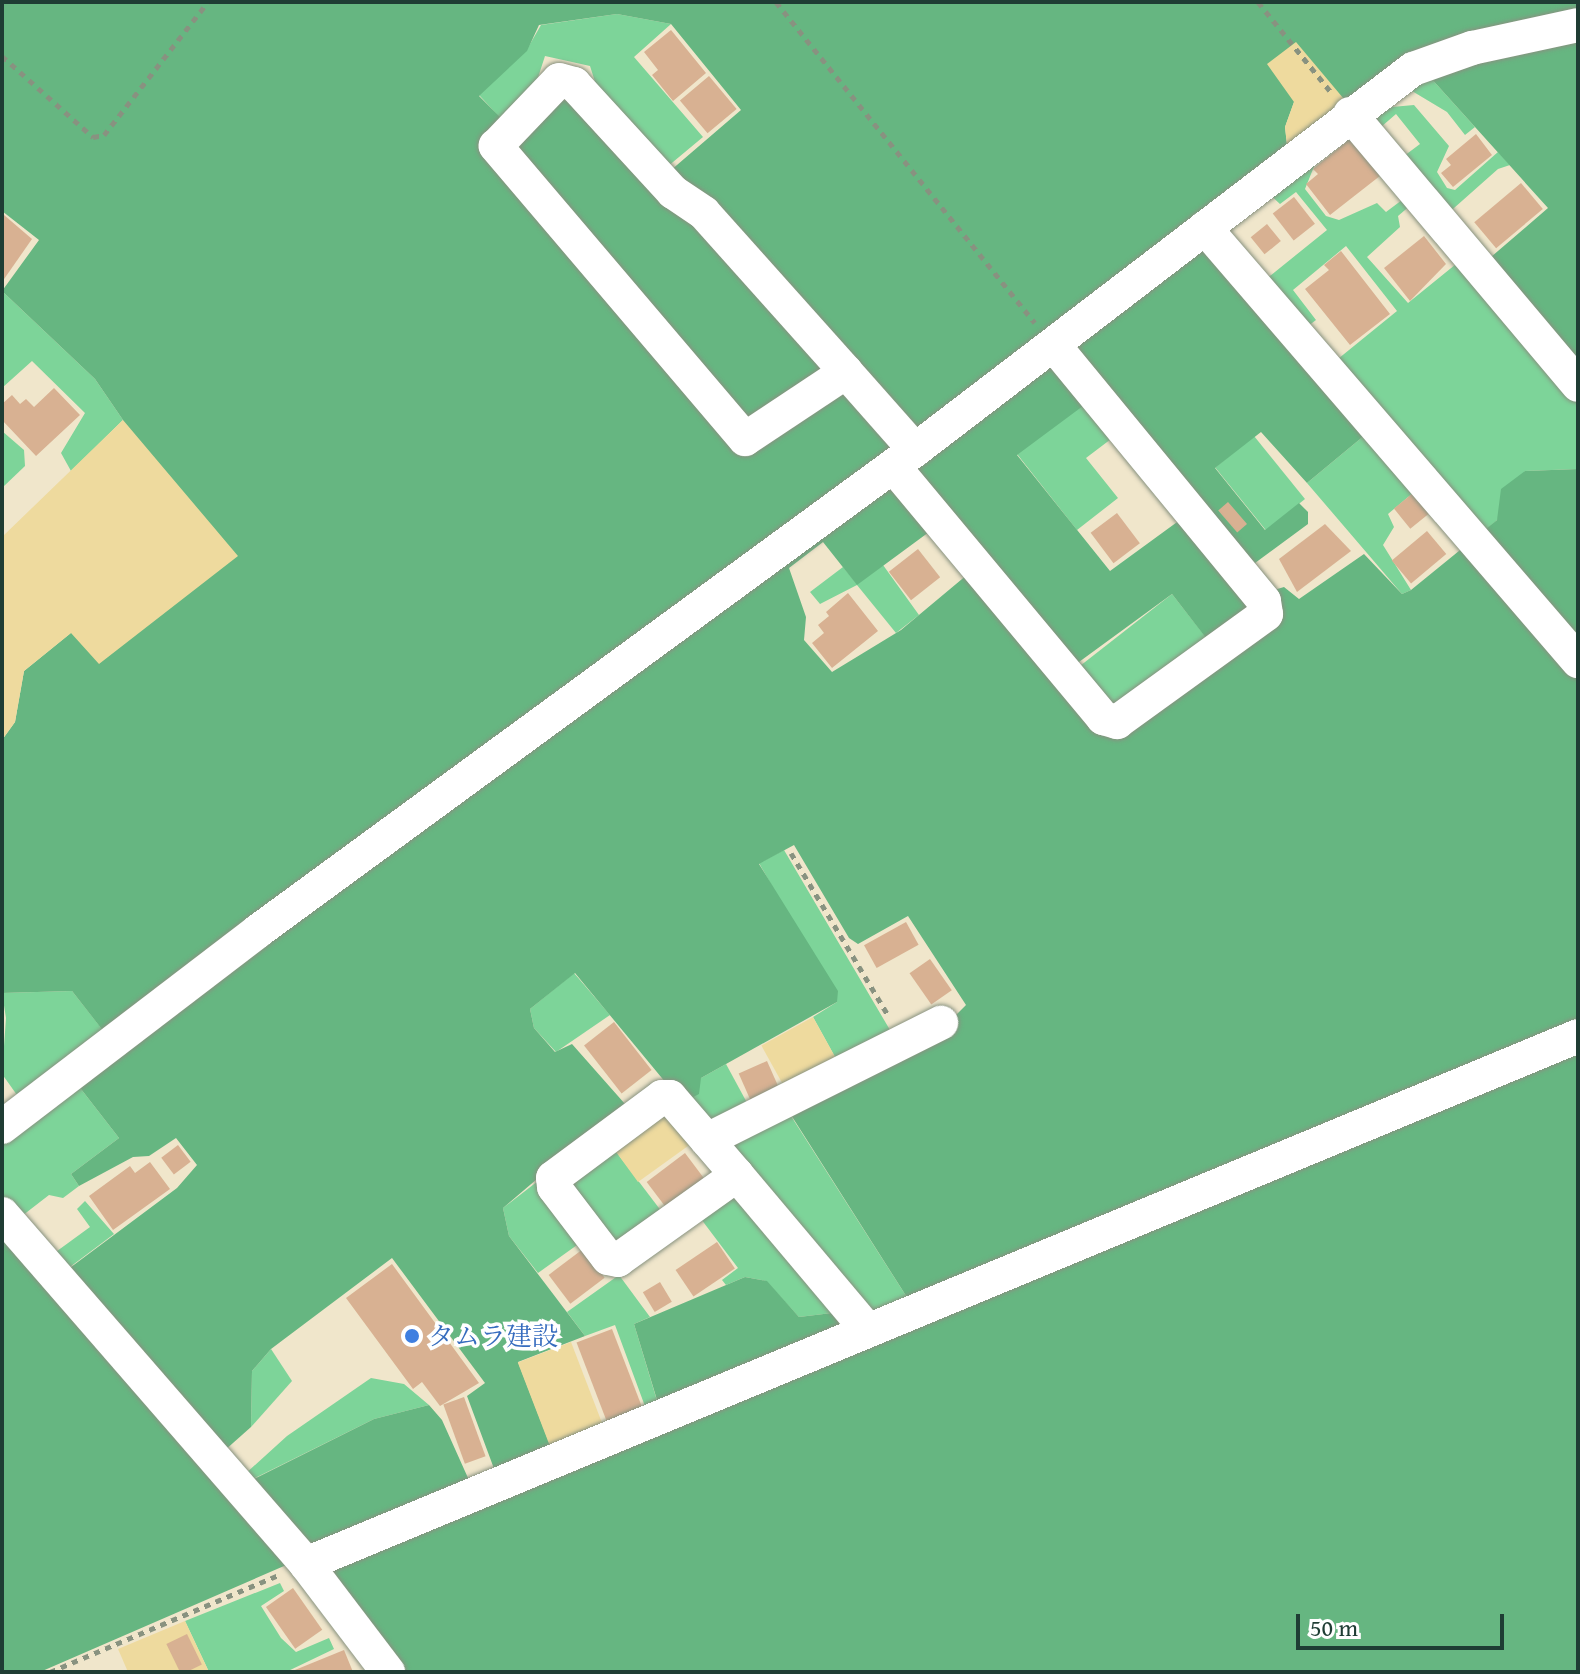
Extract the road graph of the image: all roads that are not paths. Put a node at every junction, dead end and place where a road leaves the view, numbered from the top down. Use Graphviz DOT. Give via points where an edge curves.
graph roads {
  1 [pos="1578,25"];
  2 [pos="1350,114"];
  3 [pos="1205,228"];
  4 [pos="1054,345"];
  5 [pos="846,372"];
  6 [pos="1578,385"];
  7 [pos="904,458"];
  8 [pos="1578,661"];
  9 [pos="941,1023"];
  10 [pos="1578,1036"];
  11 [pos="2,1127"];
  12 [pos="707,1140"];
  13 [pos="737,1175"];
  14 [pos="2,1214"];
  15 [pos="866,1328"];
  16 [pos="306,1564"];
  17 [pos="388,1672"];
  1 -- 2 [label="street" via="1472,48 1413,69"];
  2 -- 3 [label="street"];
  2 -- 6 [label="street"];
  3 -- 4 [label="street"];
  3 -- 8 [label="street"];
  4 -- 7 [label="street"];
  4 -- 7 [label="street" via="1264,601 1266,614 1117,722 1103,718"];
  5 -- 5 [label="street" via="704,213 673,192 574,84 559,80 496,146 745,439"];
  5 -- 7 [label="street"];
  7 -- 11 [label="street" via="258,931"];
  9 -- 12 [label="street"];
  10 -- 15 [label="street"];
  12 -- 13 [label="street"];
  12 -- 13 [label="street" via="670,1097 662,1097 553,1178 554,1187 608,1258 618,1260"];
  13 -- 15 [label="street"];
  14 -- 16 [label="street"];
  15 -- 16 [label="street"];
  16 -- 17 [label="street"];
}
